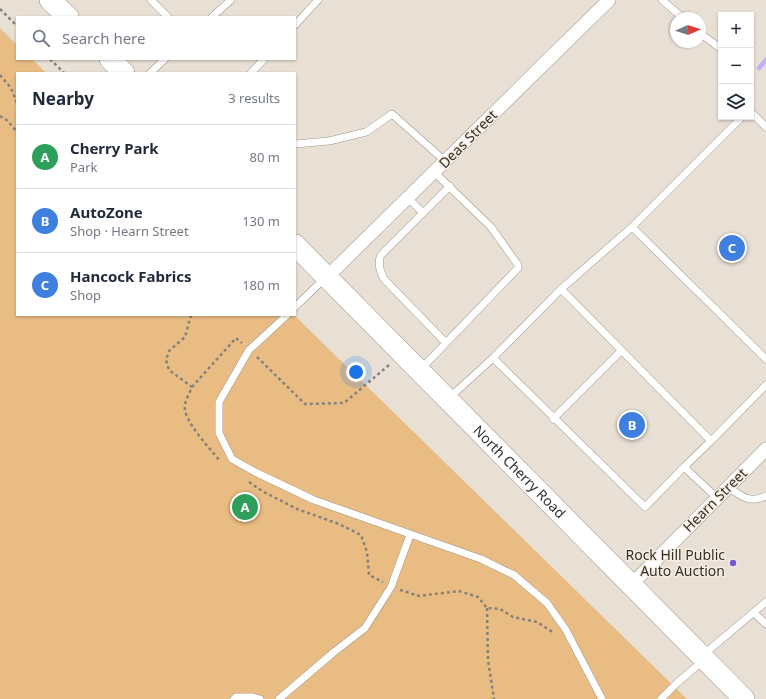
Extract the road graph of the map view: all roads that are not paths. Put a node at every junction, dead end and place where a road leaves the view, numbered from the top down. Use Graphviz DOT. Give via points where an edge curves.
graph roads {
  1 [pos="50,0"];
  2 [pos="152,0"];
  3 [pos="231,0"];
  4 [pos="318,0"];
  5 [pos="609,0"];
  6 [pos="662,0"];
  7 [pos="675,12"];
  8 [pos="67,16"];
  9 [pos="167,16"];
  10 [pos="213,16"];
  11 [pos="296,24"];
  12 [pos="706,38"];
  13 [pos="720,48"];
  14 [pos="111,60"];
  15 [pos="165,60"];
  16 [pos="263,60"];
  17 [pos="123,72"];
  18 [pos="151,72"];
  19 [pos="252,72"];
  20 [pos="754,115"];
  21 [pos="739,120"];
  22 [pos="766,127"];
  23 [pos="296,144"];
  24 [pos="445,162"];
  25 [pos="434,172"];
  26 [pos="450,186"];
  27 [pos="408,198"];
  28 [pos="423,212"];
  29 [pos="632,227"];
  30 [pos="296,246"];
  31 [pos="327,277"];
  32 [pos="561,289"];
  33 [pos="296,306"];
  34 [pos="286,316"];
  35 [pos="446,343"];
  36 [pos="620,351"];
  37 [pos="493,358"];
  38 [pos="766,359"];
  39 [pos="420,371"];
  40 [pos="766,385"];
  41 [pos="448,399"];
  42 [pos="553,418"];
  43 [pos="711,441"];
  44 [pos="766,449"];
  45 [pos="684,467"];
  46 [pos="728,487"];
  47 [pos="766,496"];
  48 [pos="717,498"];
  49 [pos="410,535"];
  50 [pos="631,585"];
  51 [pos="766,602"];
  52 [pos="754,613"];
  53 [pos="766,624"];
  54 [pos="703,658"];
  55 [pos="234,699"];
  56 [pos="260,699"];
  57 [pos="279,699"];
  58 [pos="602,699"];
  59 [pos="661,699"];
  60 [pos="744,699"];
  1 -- 8 [label="main road"];
  2 -- 9 [label="lane"];
  3 -- 10 [label="lane"];
  4 -- 11 [label="lane"];
  5 -- 24 [label="street, Deas Street"];
  6 -- 7 [label="lane"];
  12 -- 13 [label="lane"];
  14 -- 17 [label="main road"];
  15 -- 18 [label="lane"];
  16 -- 19 [label="lane"];
  20 -- 22 [label="lane"];
  21 -- 29 [label="lane"];
  23 -- 24 [label="lane" via="329,141 366,132 392,114"];
  24 -- 25 [label="street, Deas Street"];
  25 -- 26 [label="lane"];
  25 -- 27 [label="street, Deas Street"];
  26 -- 28 [label="lane"];
  26 -- 35 [label="lane" via="491,227 518,268"];
  27 -- 28 [label="lane"];
  27 -- 31 [label="street, Deas Street"];
  28 -- 35 [label="lane" via="382,255 379,259 379,268 384,279"];
  29 -- 32 [label="lane"];
  29 -- 38 [label="lane"];
  30 -- 31 [label="main road, North Cherry Road"];
  31 -- 33 [label="lane"];
  31 -- 39 [label="main road, North Cherry Road"];
  32 -- 36 [label="lane"];
  32 -- 37 [label="lane"];
  34 -- 49 [label="lane" via="250,350 219,402 219,433 232,459 314,500"];
  35 -- 39 [label="lane"];
  36 -- 42 [label="lane"];
  36 -- 43 [label="lane"];
  37 -- 41 [label="lane"];
  37 -- 42 [label="lane"];
  39 -- 41 [label="main road, North Cherry Road"];
  40 -- 43 [label="lane"];
  41 -- 50 [label="main road, North Cherry Road"];
  42 -- 45 [label="lane" via="645,507"];
  43 -- 45 [label="lane"];
  44 -- 46 [label="street, Hearn Street"];
  45 -- 48 [label="lane"];
  46 -- 47 [label="lane" via="745,499 760,499"];
  46 -- 48 [label="street, Hearn Street"];
  48 -- 50 [label="street, Hearn Street"];
  49 -- 57 [label="lane" via="391,587 365,628"];
  49 -- 58 [label="lane" via="481,559 508,572 547,603 566,630"];
  50 -- 54 [label="main road, North Cherry Road"];
  51 -- 52 [label="lane"];
  52 -- 53 [label="lane"];
  52 -- 54 [label="lane"];
  54 -- 59 [label="lane"];
  54 -- 60 [label="main road, North Cherry Road"];
  55 -- 56 [label="lane" via="253,696"];
}
